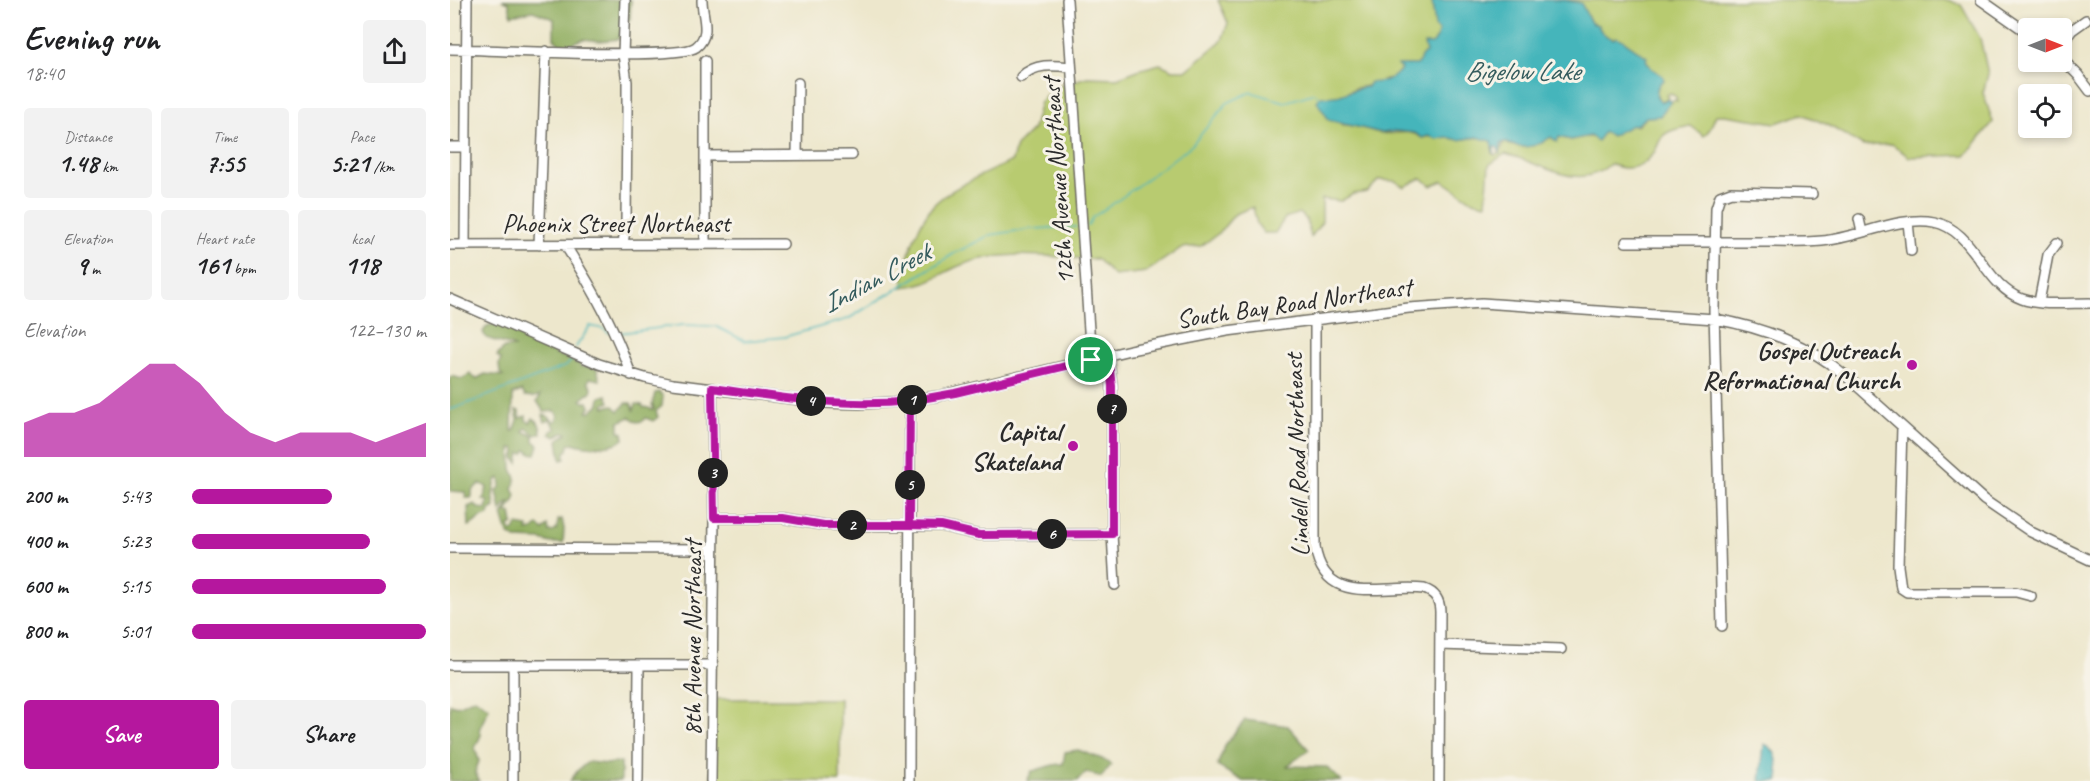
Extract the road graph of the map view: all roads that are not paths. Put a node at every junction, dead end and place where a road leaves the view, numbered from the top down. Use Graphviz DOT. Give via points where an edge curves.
graph roads {
  1 [pos="466,0"];
  2 [pos="625,0"];
  3 [pos="702,0"];
  4 [pos="1067,0"];
  5 [pos="1981,0"];
  6 [pos="2086,20"];
  7 [pos="2018,26"];
  8 [pos="2072,31"];
  9 [pos="450,49"];
  10 [pos="467,49"];
  11 [pos="546,51"];
  12 [pos="623,54"];
  13 [pos="705,61"];
  14 [pos="1071,67"];
  15 [pos="2072,69"];
  16 [pos="1021,77"];
  17 [pos="798,83"];
  18 [pos="2090,91"];
  19 [pos="450,147"];
  20 [pos="466,147"];
  21 [pos="798,155"];
  22 [pos="852,155"];
  23 [pos="705,156"];
  24 [pos="1812,195"];
  25 [pos="1859,219"];
  26 [pos="1908,222"];
  27 [pos="1862,232"];
  28 [pos="1626,242"];
  29 [pos="1715,242"];
  30 [pos="705,243"];
  31 [pos="2057,243"];
  32 [pos="623,244"];
  33 [pos="783,244"];
  34 [pos="450,245"];
  35 [pos="465,245"];
  36 [pos="539,245"];
  37 [pos="565,245"];
  38 [pos="1911,251"];
  39 [pos="450,299"];
  40 [pos="2039,302"];
  41 [pos="2090,303"];
  42 [pos="1714,318"];
  43 [pos="1315,319"];
  44 [pos="1108,356"];
  45 [pos="1091,360"];
  46 [pos="631,375"];
  47 [pos="712,388"];
  48 [pos="910,401"];
  49 [pos="1902,427"];
  50 [pos="714,518"];
  51 [pos="909,525"];
  52 [pos="1112,534"];
  53 [pos="450,548"];
  54 [pos="712,549"];
  55 [pos="2090,560"];
  56 [pos="1115,585"];
  57 [pos="2031,596"];
  58 [pos="1722,626"];
  59 [pos="1440,645"];
  60 [pos="1561,649"];
  61 [pos="450,664"];
  62 [pos="513,665"];
  63 [pos="639,665"];
  64 [pos="713,665"];
  65 [pos="513,781"];
  66 [pos="638,781"];
  67 [pos="711,781"];
  68 [pos="909,781"];
  69 [pos="1439,781"];
  1 -- 10 [label="street"];
  2 -- 12 [label="street"];
  3 -- 12 [label="street" via="705,36 692,50"];
  4 -- 14 [label="street, 12th Avenue Northeast"];
  5 -- 7 [label="street"];
  6 -- 8 [label="street"];
  9 -- 10 [label="street"];
  10 -- 11 [label="street"];
  10 -- 20 [label="street"];
  11 -- 12 [label="street"];
  11 -- 36 [label="street"];
  12 -- 32 [label="street" via="627,109"];
  13 -- 23 [label="street"];
  14 -- 16 [label="street" via="1039,66"];
  14 -- 45 [label="street, 12th Avenue Northeast"];
  15 -- 18 [label="street"];
  17 -- 21 [label="street"];
  19 -- 20 [label="street"];
  20 -- 35 [label="street"];
  21 -- 22 [label="street"];
  21 -- 23 [label="street"];
  23 -- 30 [label="street"];
  24 -- 29 [label="street" via="1724,194 1716,208"];
  25 -- 27 [label="street"];
  26 -- 27 [label="street"];
  26 -- 38 [label="street"];
  26 -- 40 [label="street" via="1928,221 1950,228 2006,290"];
  27 -- 29 [label="street" via="1820,242"];
  28 -- 29 [label="street"];
  29 -- 42 [label="street"];
  30 -- 32 [label="street, Phoenix Street Northeast"];
  30 -- 33 [label="street, Phoenix Street Northeast"];
  31 -- 40 [label="street" via="2048,255"];
  32 -- 37 [label="street, Phoenix Street Northeast"];
  34 -- 35 [label="street, Phoenix Street Northeast"];
  35 -- 36 [label="street, Phoenix Street Northeast"];
  36 -- 37 [label="street, Phoenix Street Northeast"];
  37 -- 46 [label="street" via="618,340"];
  39 -- 46 [label="street, South Bay Road Northeast"];
  40 -- 41 [label="street"];
  42 -- 43 [label="street, South Bay Road Northeast" via="1482,303"];
  42 -- 49 [label="street, South Bay Road Northeast" via="1763,330 1813,354 1841,372"];
  42 -- 58 [label="street"];
  43 -- 44 [label="street, South Bay Road Northeast" via="1227,331"];
  43 -- 59 [label="street, Lindell Road Northeast" via="1317,560 1327,577 1345,587 1419,589 1433,593 1440,605"];
  44 -- 45 [label="street, South Bay Road Northeast"];
  44 -- 52 [label="street" via="1112,386"];
  45 -- 48 [label="street, South Bay Road Northeast"];
  46 -- 47 [label="street, South Bay Road Northeast"];
  47 -- 48 [label="street, South Bay Road Northeast" via="825,403"];
  47 -- 50 [label="street, 8th Avenue Northeast"];
  48 -- 51 [label="street"];
  49 -- 55 [label="street, South Bay Road Northeast" via="1999,511 2040,537"];
  49 -- 57 [label="street" via="1898,566 1901,588 1907,592 2016,592"];
  50 -- 51 [label="street" via="783,518 823,525"];
  50 -- 54 [label="street, 8th Avenue Northeast"];
  51 -- 52 [label="street" via="941,526 979,535"];
  51 -- 68 [label="street"];
  52 -- 56 [label="street"];
  53 -- 54 [label="street"];
  54 -- 64 [label="street, 8th Avenue Northeast"];
  59 -- 60 [label="street"];
  59 -- 69 [label="street, Lindell Road Northeast"];
  61 -- 62 [label="street"];
  62 -- 63 [label="street"];
  62 -- 65 [label="street"];
  63 -- 64 [label="street"];
  63 -- 66 [label="street"];
  64 -- 67 [label="street, 8th Avenue Northeast"];
}
